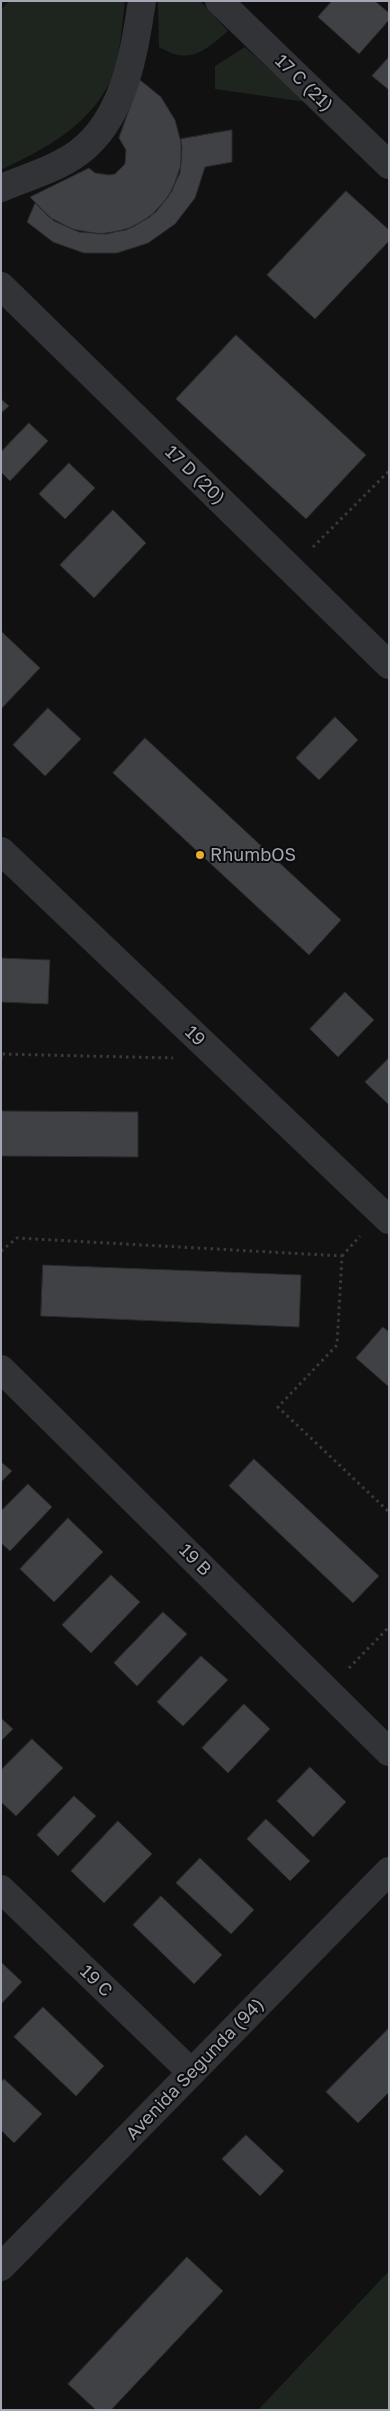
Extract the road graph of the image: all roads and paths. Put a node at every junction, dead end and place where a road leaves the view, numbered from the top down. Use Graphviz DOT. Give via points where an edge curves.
graph roads {
  1 [pos="142,1"];
  2 [pos="219,1"];
  3 [pos="389,165"];
  4 [pos="1,188"];
  5 [pos="1,286"];
  6 [pos="389,471"];
  7 [pos="291,569"];
  8 [pos="389,665"];
  9 [pos="1,852"];
  10 [pos="1,1059"];
  11 [pos="220,1060"];
  12 [pos="389,1220"];
  13 [pos="1,1251"];
  14 [pos="1,1369"];
  15 [pos="389,1512"];
  16 [pos="389,1628"];
  17 [pos="327,1690"];
  18 [pos="389,1752"];
  19 [pos="389,1871"];
  20 [pos="1,1889"];
  21 [pos="191,2072"];
  22 [pos="1,2267"];
  1 -- 4 [label="street" via="135,47 123,89 102,130 78,154"];
  2 -- 3 [label="street, 17 C (21)"];
  5 -- 7 [label="street, 17 D (20)"];
  6 -- 7 [label="path"];
  7 -- 8 [label="street, 17 D (20)"];
  9 -- 11 [label="street, 19"];
  10 -- 11 [label="path" via="1,1054"];
  11 -- 12 [label="street, 19"];
  13 -- 15 [label="path" via="17,1238 342,1256 337,1345 278,1407"];
  14 -- 17 [label="street, 19 B"];
  16 -- 17 [label="path"];
  17 -- 18 [label="street, 19 B"];
  19 -- 21 [label="street, Avenida Segunda (94)"];
  20 -- 21 [label="street, 19 C"];
  21 -- 22 [label="street, Avenida Segunda (94)"];
}
